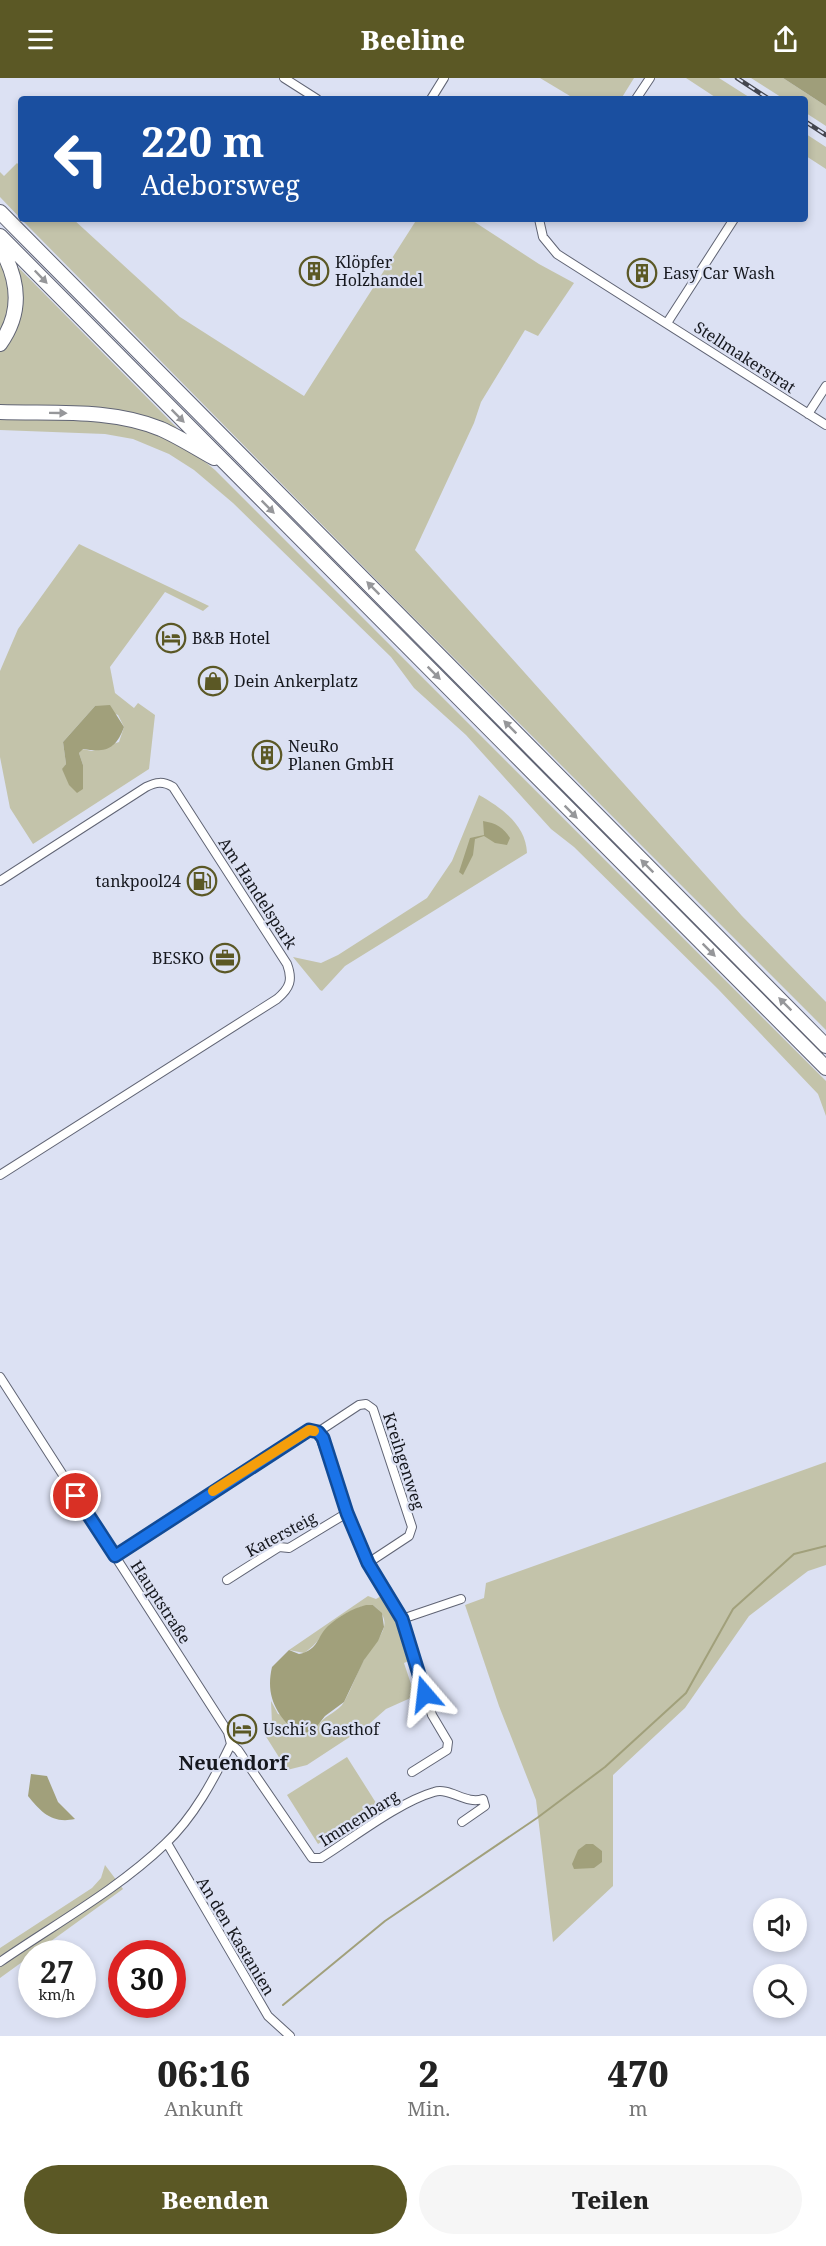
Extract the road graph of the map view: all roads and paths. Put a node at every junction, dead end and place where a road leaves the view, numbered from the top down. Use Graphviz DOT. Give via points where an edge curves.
graph roads {
  1 [pos="284,78"];
  2 [pos="444,78"];
  3 [pos="650,78"];
  4 [pos="312,96"];
  5 [pos="433,96"];
  6 [pos="638,96"];
  7 [pos="0,212"];
  8 [pos="540,222"];
  9 [pos="732,222"];
  10 [pos="0,236"];
  11 [pos="0,247"];
  12 [pos="667,323"];
  13 [pos="0,344"];
  14 [pos="826,386"];
  15 [pos="0,412"];
  16 [pos="808,414"];
  17 [pos="826,425"];
  18 [pos="227,465"];
  19 [pos="0,881"];
  20 [pos="826,1046"];
  21 [pos="826,1068"];
  22 [pos="0,1175"];
  23 [pos="0,1377"];
  24 [pos="318,1432"];
  25 [pos="347,1513"];
  26 [pos="115,1556"];
  27 [pos="368,1563"];
  28 [pos="227,1580"];
  29 [pos="461,1599"];
  30 [pos="402,1619"];
  31 [pos="231,1744"];
  32 [pos="412,1772"];
  33 [pos="462,1822"];
  34 [pos="166,1843"];
  35 [pos="0,1962"];
  36 [pos="291,2036"];
  1 -- 4 [label="street"];
  2 -- 5 [label="street"];
  3 -- 6 [label="street"];
  20 -- 7 [label="highway, one-way"];
  8 -- 12 [label="street, Stellmakerstrat" via="543,237 557,254"];
  9 -- 12 [label="street"];
  10 -- 18 [label="highway, one-way"];
  11 -- 13 [label="highway" via="10,264 17,297 11,324"];
  12 -- 16 [label="street, Stellmakerstrat"];
  14 -- 16 [label="street"];
  15 -- 18 [label="highway, one-way" via="127,419 161,429"];
  16 -- 17 [label="street, Stellmakerstrat"];
  18 -- 21 [label="highway, one-way"];
  19 -- 22 [label="street, Am Handelspark" via="146,787 157,782 168,784 287,964 291,979 277,999"];
  23 -- 26 [label="street, Hauptstraße"];
  24 -- 25 [label="street"];
  24 -- 26 [label="street" via="309,1430"];
  24 -- 27 [label="street, Kreihgenweg" via="360,1405 372,1409 412,1527 409,1536"];
  25 -- 27 [label="street"];
  25 -- 28 [label="street, Katersteig" via="289,1548 279,1547"];
  26 -- 31 [label="street, Hauptstraße" via="228,1732"];
  27 -- 30 [label="street"];
  29 -- 30 [label="street"];
  30 -- 32 [label="street" via="432,1714 448,1742 447,1750"];
  31 -- 33 [label="street, Immenbarg" via="312,1858 321,1858 410,1802 436,1791 474,1802 483,1799 485,1806"];
  31 -- 34 [label="street" via="199,1803"];
  34 -- 35 [label="street"];
  34 -- 36 [label="street, An den Kastanien" via="262,2007"];
}
